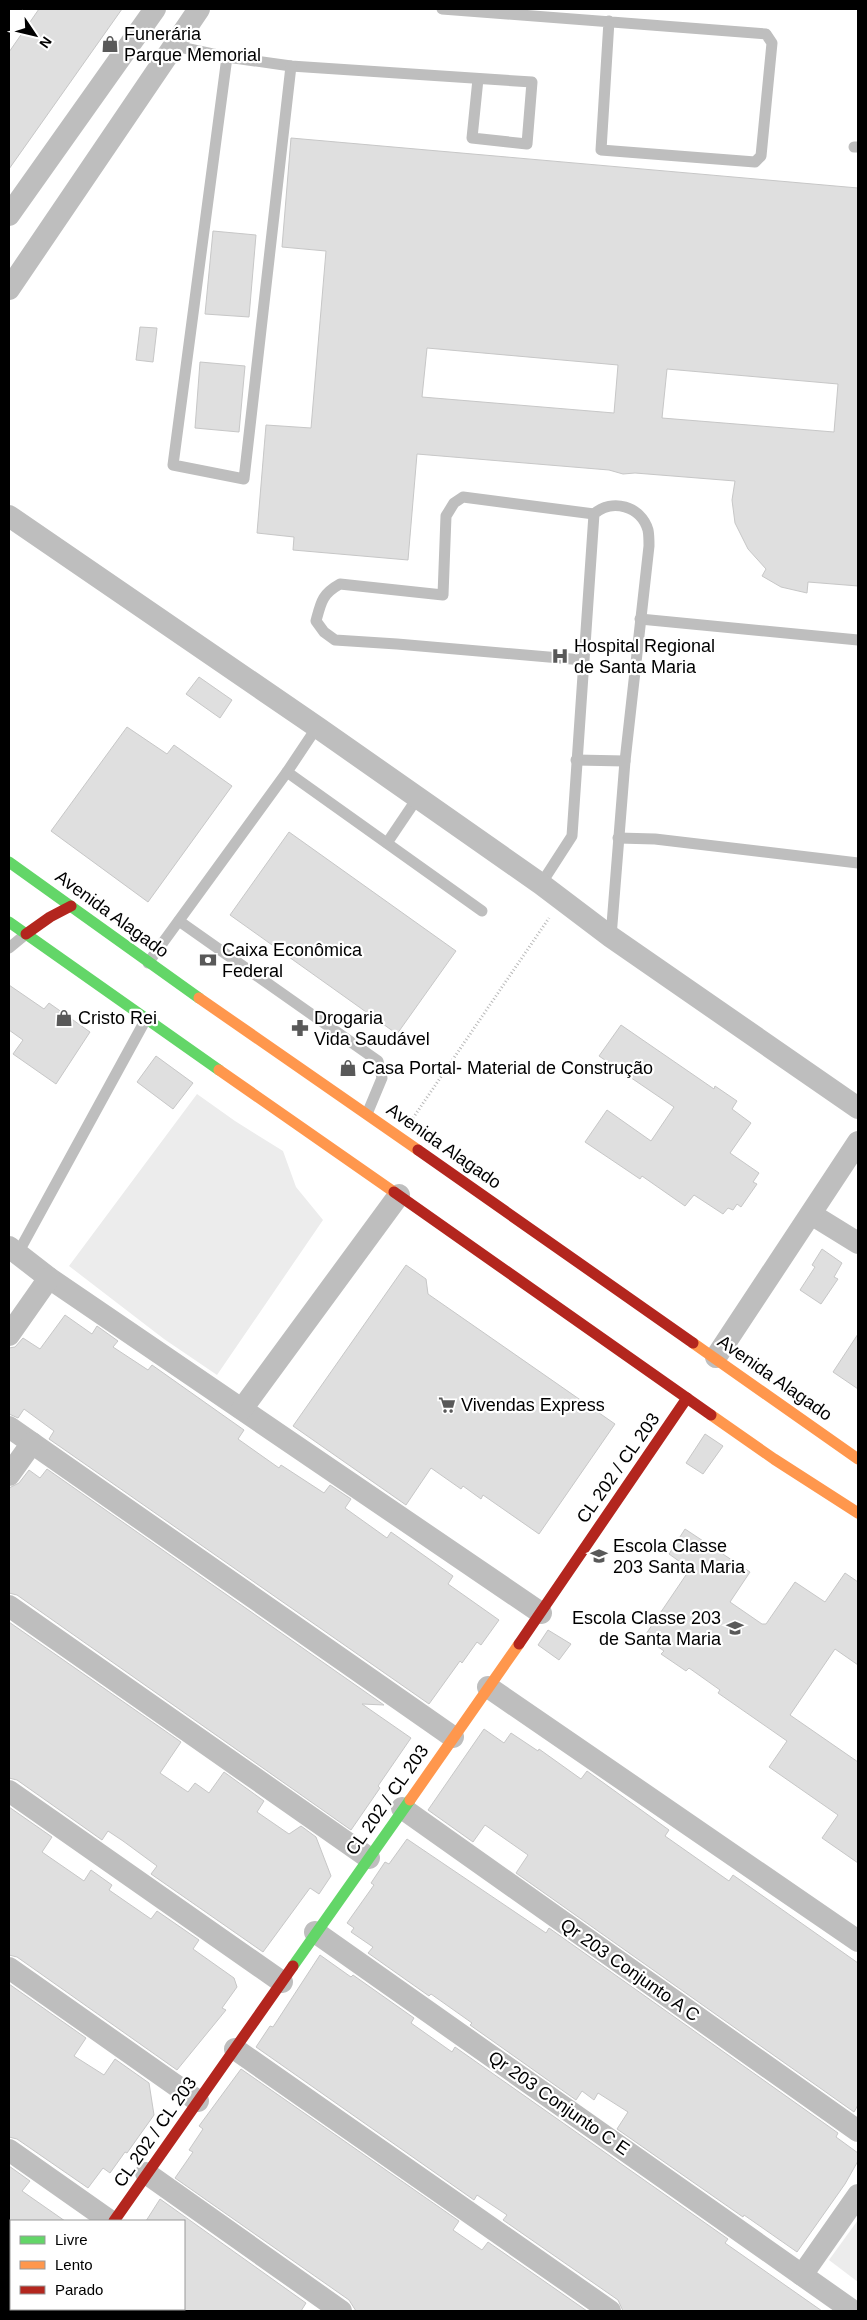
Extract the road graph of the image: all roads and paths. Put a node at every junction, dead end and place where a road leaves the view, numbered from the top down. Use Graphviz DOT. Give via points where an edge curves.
graph roads {
  1 [pos="155,9"];
  2 [pos="199,9"];
  3 [pos="442,9"];
  4 [pos="609,21"];
  5 [pos="175,46"];
  6 [pos="227,57"];
  7 [pos="291,66"];
  8 [pos="478,79"];
  9 [pos="9,215"];
  10 [pos="9,289"];
  11 [pos="594,514"];
  12 [pos="9,516"];
  13 [pos="640,619"];
  14 [pos="858,640"];
  15 [pos="582,660"];
  16 [pos="317,727"];
  17 [pos="576,760"];
  18 [pos="625,762"];
  19 [pos="287,772"];
  20 [pos="418,797"];
  21 [pos="618,838"];
  22 [pos="387,843"];
  23 [pos="9,862"];
  24 [pos="858,863"];
  25 [pos="541,884"];
  26 [pos="562,899"];
  27 [pos="72,906"];
  28 [pos="482,911"];
  29 [pos="179,921"];
  30 [pos="9,922"];
  31 [pos="26,934"];
  32 [pos="611,937"];
  33 [pos="9,948"];
  34 [pos="148,963"];
  35 [pos="147,1017"];
  36 [pos="858,1108"];
  37 [pos="367,1114"];
  38 [pos="400,1136"];
  39 [pos="858,1142"];
  40 [pos="399,1195"];
  41 [pos="811,1214"];
  42 [pos="858,1242"];
  43 [pos="13,1250"];
  44 [pos="49,1278"];
  45 [pos="9,1335"];
  46 [pos="716,1357"];
  47 [pos="688,1398"];
  48 [pos="242,1409"];
  49 [pos="9,1427"];
  50 [pos="32,1443"];
  51 [pos="774,1459"];
  52 [pos="858,1459"];
  53 [pos="9,1475"];
  54 [pos="858,1504"];
  55 [pos="858,1513"];
  56 [pos="9,1606"];
  57 [pos="541,1613"];
  58 [pos="488,1687"];
  59 [pos="453,1737"];
  60 [pos="9,1790"];
  61 [pos="402,1808"];
  62 [pos="369,1858"];
  63 [pos="315,1932"];
  64 [pos="858,1941"];
  65 [pos="9,1968"];
  66 [pos="282,1982"];
  67 [pos="235,2049"];
  68 [pos="198,2101"];
  69 [pos="858,2131"];
  70 [pos="9,2150"];
  71 [pos="146,2173"];
  72 [pos="858,2195"];
  73 [pos="111,2220"];
  74 [pos="113,2220"];
  75 [pos="802,2275"];
  76 [pos="341,2311"];
  77 [pos="610,2311"];
  78 [pos="853,2311"];
  1 -- 9 [label="street"];
  2 -- 5 [label="street"];
  3 -- 4 [label="lane"];
  4 -- 4 [label="lane" via="601,150 755,162 761,156 772,43 766,34"];
  5 -- 6 [label="lane"];
  5 -- 10 [label="street"];
  6 -- 7 [label="lane"];
  6 -- 7 [label="lane" via="173,465 244,479"];
  7 -- 8 [label="lane"];
  8 -- 8 [label="lane" via="472,138 527,144 532,82"];
  11 -- 13 [label="lane" via="602,508 622,506 635,511 648,530"];
  11 -- 15 [label="lane"];
  11 -- 15 [label="lane" via="463,497 454,503 446,516 443,595 340,584 321,600 316,621 336,640"];
  12 -- 16 [label="street"];
  13 -- 14 [label="lane"];
  13 -- 18 [label="lane"];
  15 -- 17 [label="lane"];
  16 -- 19 [label="lane"];
  16 -- 20 [label="street"];
  17 -- 18 [label="lane"];
  17 -- 25 [label="lane" via="572,836"];
  18 -- 21 [label="lane"];
  19 -- 22 [label="lane"];
  19 -- 29 [label="lane"];
  20 -- 22 [label="lane"];
  20 -- 25 [label="street"];
  21 -- 24 [label="lane"];
  21 -- 32 [label="lane"];
  22 -- 28 [label="lane"];
  23 -- 27 [label="main road, Avenida Alagado"];
  25 -- 26 [label="street"];
  26 -- 32 [label="street"];
  26 -- 38 [label="path"];
  27 -- 31 [label="main road"];
  27 -- 34 [label="main road, Avenida Alagado"];
  29 -- 34 [label="lane"];
  29 -- 37 [label="lane" via="378,1061 382,1078"];
  30 -- 31 [label="main road"];
  31 -- 33 [label="lane"];
  31 -- 35 [label="main road"];
  32 -- 36 [label="street"];
  34 -- 37 [label="main road, Avenida Alagado"];
  35 -- 40 [label="main road"];
  35 -- 43 [label="lane"];
  37 -- 38 [label="main road, Avenida Alagado"];
  38 -- 46 [label="main road, Avenida Alagado"];
  39 -- 41 [label="street"];
  40 -- 47 [label="main road"];
  40 -- 48 [label="street"];
  41 -- 42 [label="street"];
  41 -- 46 [label="street"];
  43 -- 44 [label="street"];
  44 -- 45 [label="street"];
  44 -- 48 [label="street"];
  46 -- 52 [label="main road, Avenida Alagado"];
  47 -- 51 [label="main road"];
  47 -- 57 [label="main road, CL 202 / CL 203"];
  48 -- 57 [label="street"];
  49 -- 50 [label="street"];
  50 -- 53 [label="street"];
  50 -- 59 [label="street"];
  51 -- 54 [label="main road" via="821,1478"];
  51 -- 55 [label="main road"];
  56 -- 62 [label="street"];
  57 -- 58 [label="main road, CL 202 / CL 203"];
  58 -- 59 [label="main road, CL 202 / CL 203"];
  58 -- 64 [label="street"];
  59 -- 61 [label="main road, CL 202 / CL 203"];
  60 -- 66 [label="street"];
  61 -- 62 [label="main road, CL 202 / CL 203"];
  61 -- 69 [label="street, Qr 203 Conjunto A C"];
  62 -- 63 [label="main road, CL 202 / CL 203"];
  63 -- 66 [label="main road, CL 202 / CL 203"];
  63 -- 75 [label="street, Qr 203 Conjunto C E"];
  65 -- 68 [label="street"];
  66 -- 67 [label="main road, CL 202 / CL 203"];
  67 -- 68 [label="main road, CL 202 / CL 203"];
  67 -- 77 [label="street"];
  68 -- 71 [label="main road, CL 202 / CL 203"];
  70 -- 73 [label="street"];
  71 -- 74 [label="main road, CL 202 / CL 203"];
  71 -- 76 [label="street"];
  72 -- 75 [label="street"];
  75 -- 78 [label="street, Qr 203 Conjunto C E"];
}
